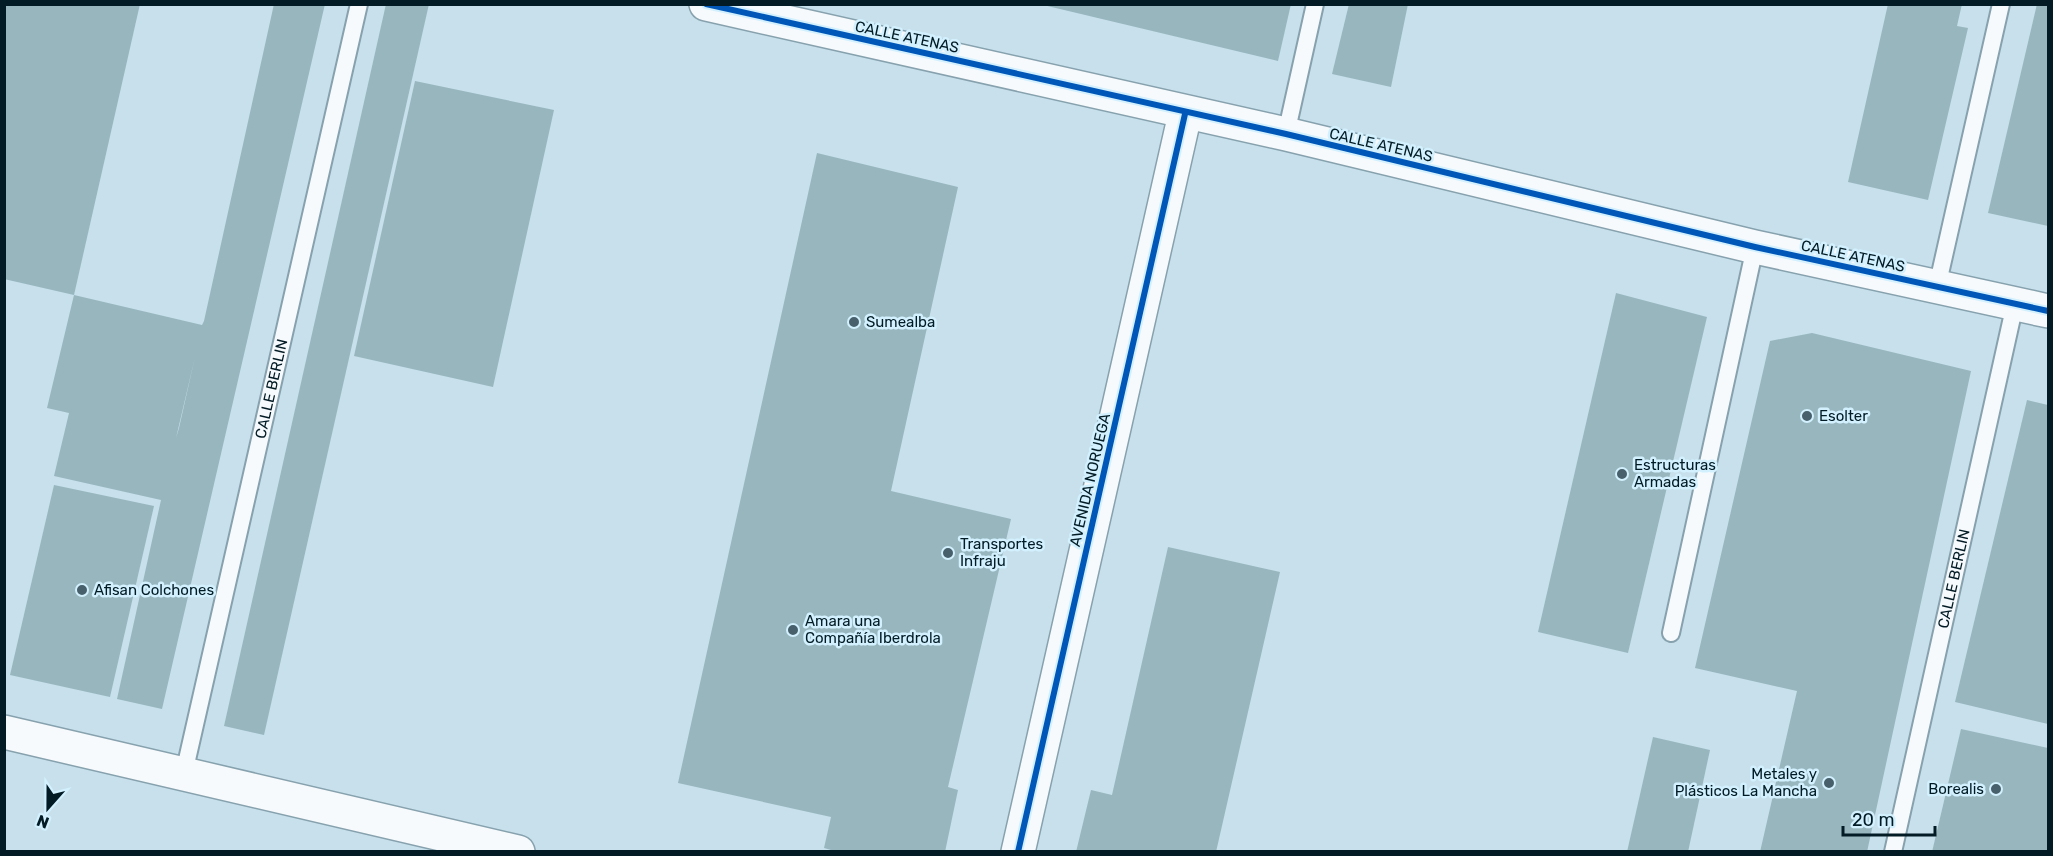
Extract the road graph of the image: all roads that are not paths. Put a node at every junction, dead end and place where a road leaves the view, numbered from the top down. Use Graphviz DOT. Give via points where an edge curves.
graph roads {
  1 [pos="359,4"];
  2 [pos="706,4"];
  3 [pos="1315,4"];
  4 [pos="2001,4"];
  5 [pos="1185,114"];
  6 [pos="1286,134"];
  7 [pos="1755,247"];
  8 [pos="1937,287"];
  9 [pos="2014,304"];
  10 [pos="2049,311"];
  11 [pos="1671,633"];
  12 [pos="4,732"];
  13 [pos="184,773"];
  14 [pos="518,852"];
  15 [pos="1018,852"];
  16 [pos="1893,852"];
  1 -- 13 [label="lane, CALLE BERLIN"];
  2 -- 5 [label="street, CALLE ATENAS"];
  3 -- 6 [label="lane"];
  4 -- 8 [label="lane"];
  5 -- 6 [label="street, CALLE ATENAS"];
  5 -- 15 [label="street, AVENIDA NORUEGA"];
  6 -- 7 [label="street, CALLE ATENAS"];
  7 -- 8 [label="street, CALLE ATENAS"];
  7 -- 11 [label="lane"];
  8 -- 9 [label="street, CALLE ATENAS"];
  9 -- 10 [label="street, CALLE ATENAS"];
  9 -- 16 [label="lane, CALLE BERLIN"];
  12 -- 13 [label="street"];
  13 -- 14 [label="street"];
}
